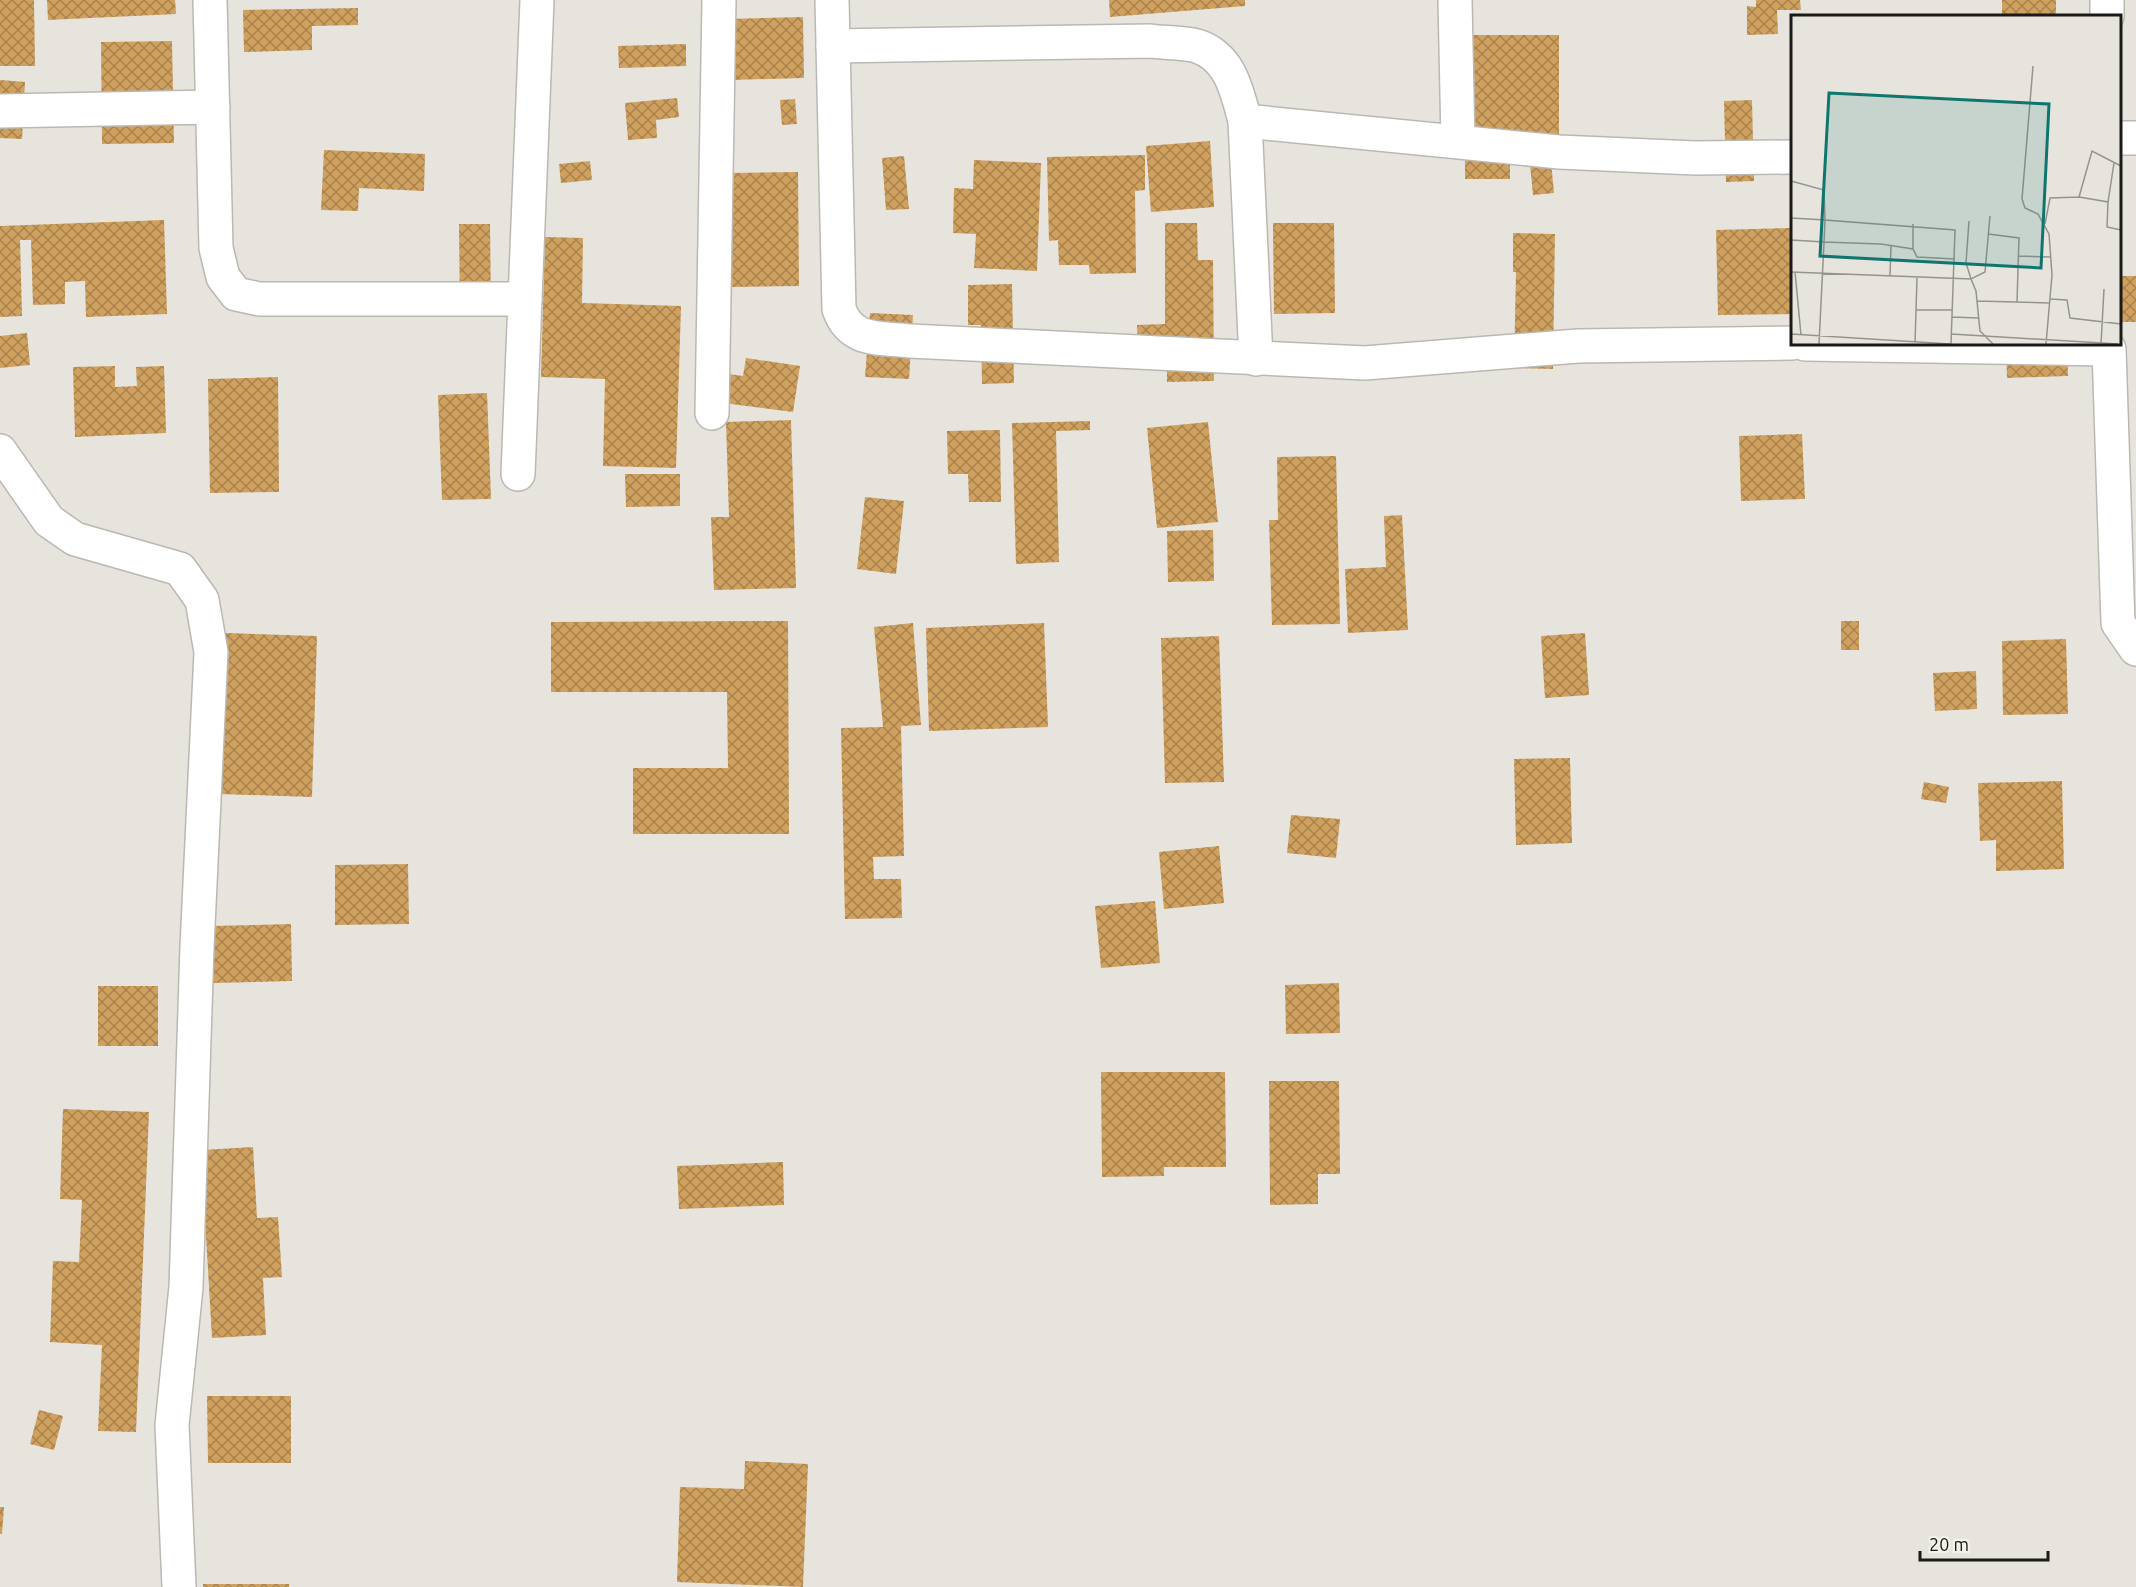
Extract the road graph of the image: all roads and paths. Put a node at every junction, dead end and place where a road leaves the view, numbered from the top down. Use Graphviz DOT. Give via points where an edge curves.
graph roads {
  1 [pos="210,0"];
  2 [pos="537,0"];
  3 [pos="719,0"];
  4 [pos="832,0"];
  5 [pos="1455,0"];
  6 [pos="833,46"];
  7 [pos="213,107"];
  8 [pos="0,111"];
  9 [pos="1245,121"];
  10 [pos="1458,141"];
  11 [pos="1791,157"];
  12 [pos="525,299"];
  13 [pos="1791,343"];
  14 [pos="1883,345"];
  15 [pos="2118,348"];
  16 [pos="1256,359"];
  17 [pos="712,412"];
  18 [pos="0,451"];
  19 [pos="518,474"];
  20 [pos="2136,649"];
  21 [pos="179,1587"];
  1 -- 7 [label="street"];
  2 -- 12 [label="street"];
  3 -- 17 [label="street"];
  4 -- 6 [label="street"];
  5 -- 10 [label="street"];
  6 -- 9 [label="street" via="1150,41 1198,46 1232,75"];
  6 -- 16 [label="street" via="837,280 845,326 861,335 910,341"];
  7 -- 8 [label="street"];
  7 -- 12 [label="street" via="216,248 224,277 236,294 259,299"];
  9 -- 10 [label="street"];
  9 -- 16 [label="street"];
  10 -- 11 [label="street" via="1559,152 1695,158"];
  12 -- 19 [label="street"];
  13 -- 16 [label="street" via="1578,346 1365,363"];
  14 -- 15 [label="street"];
  15 -- 20 [label="street" via="2118,623"];
  18 -- 21 [label="street" via="49,521 75,539 180,570 202,600 211,652 186,1287 172,1425"];
}
